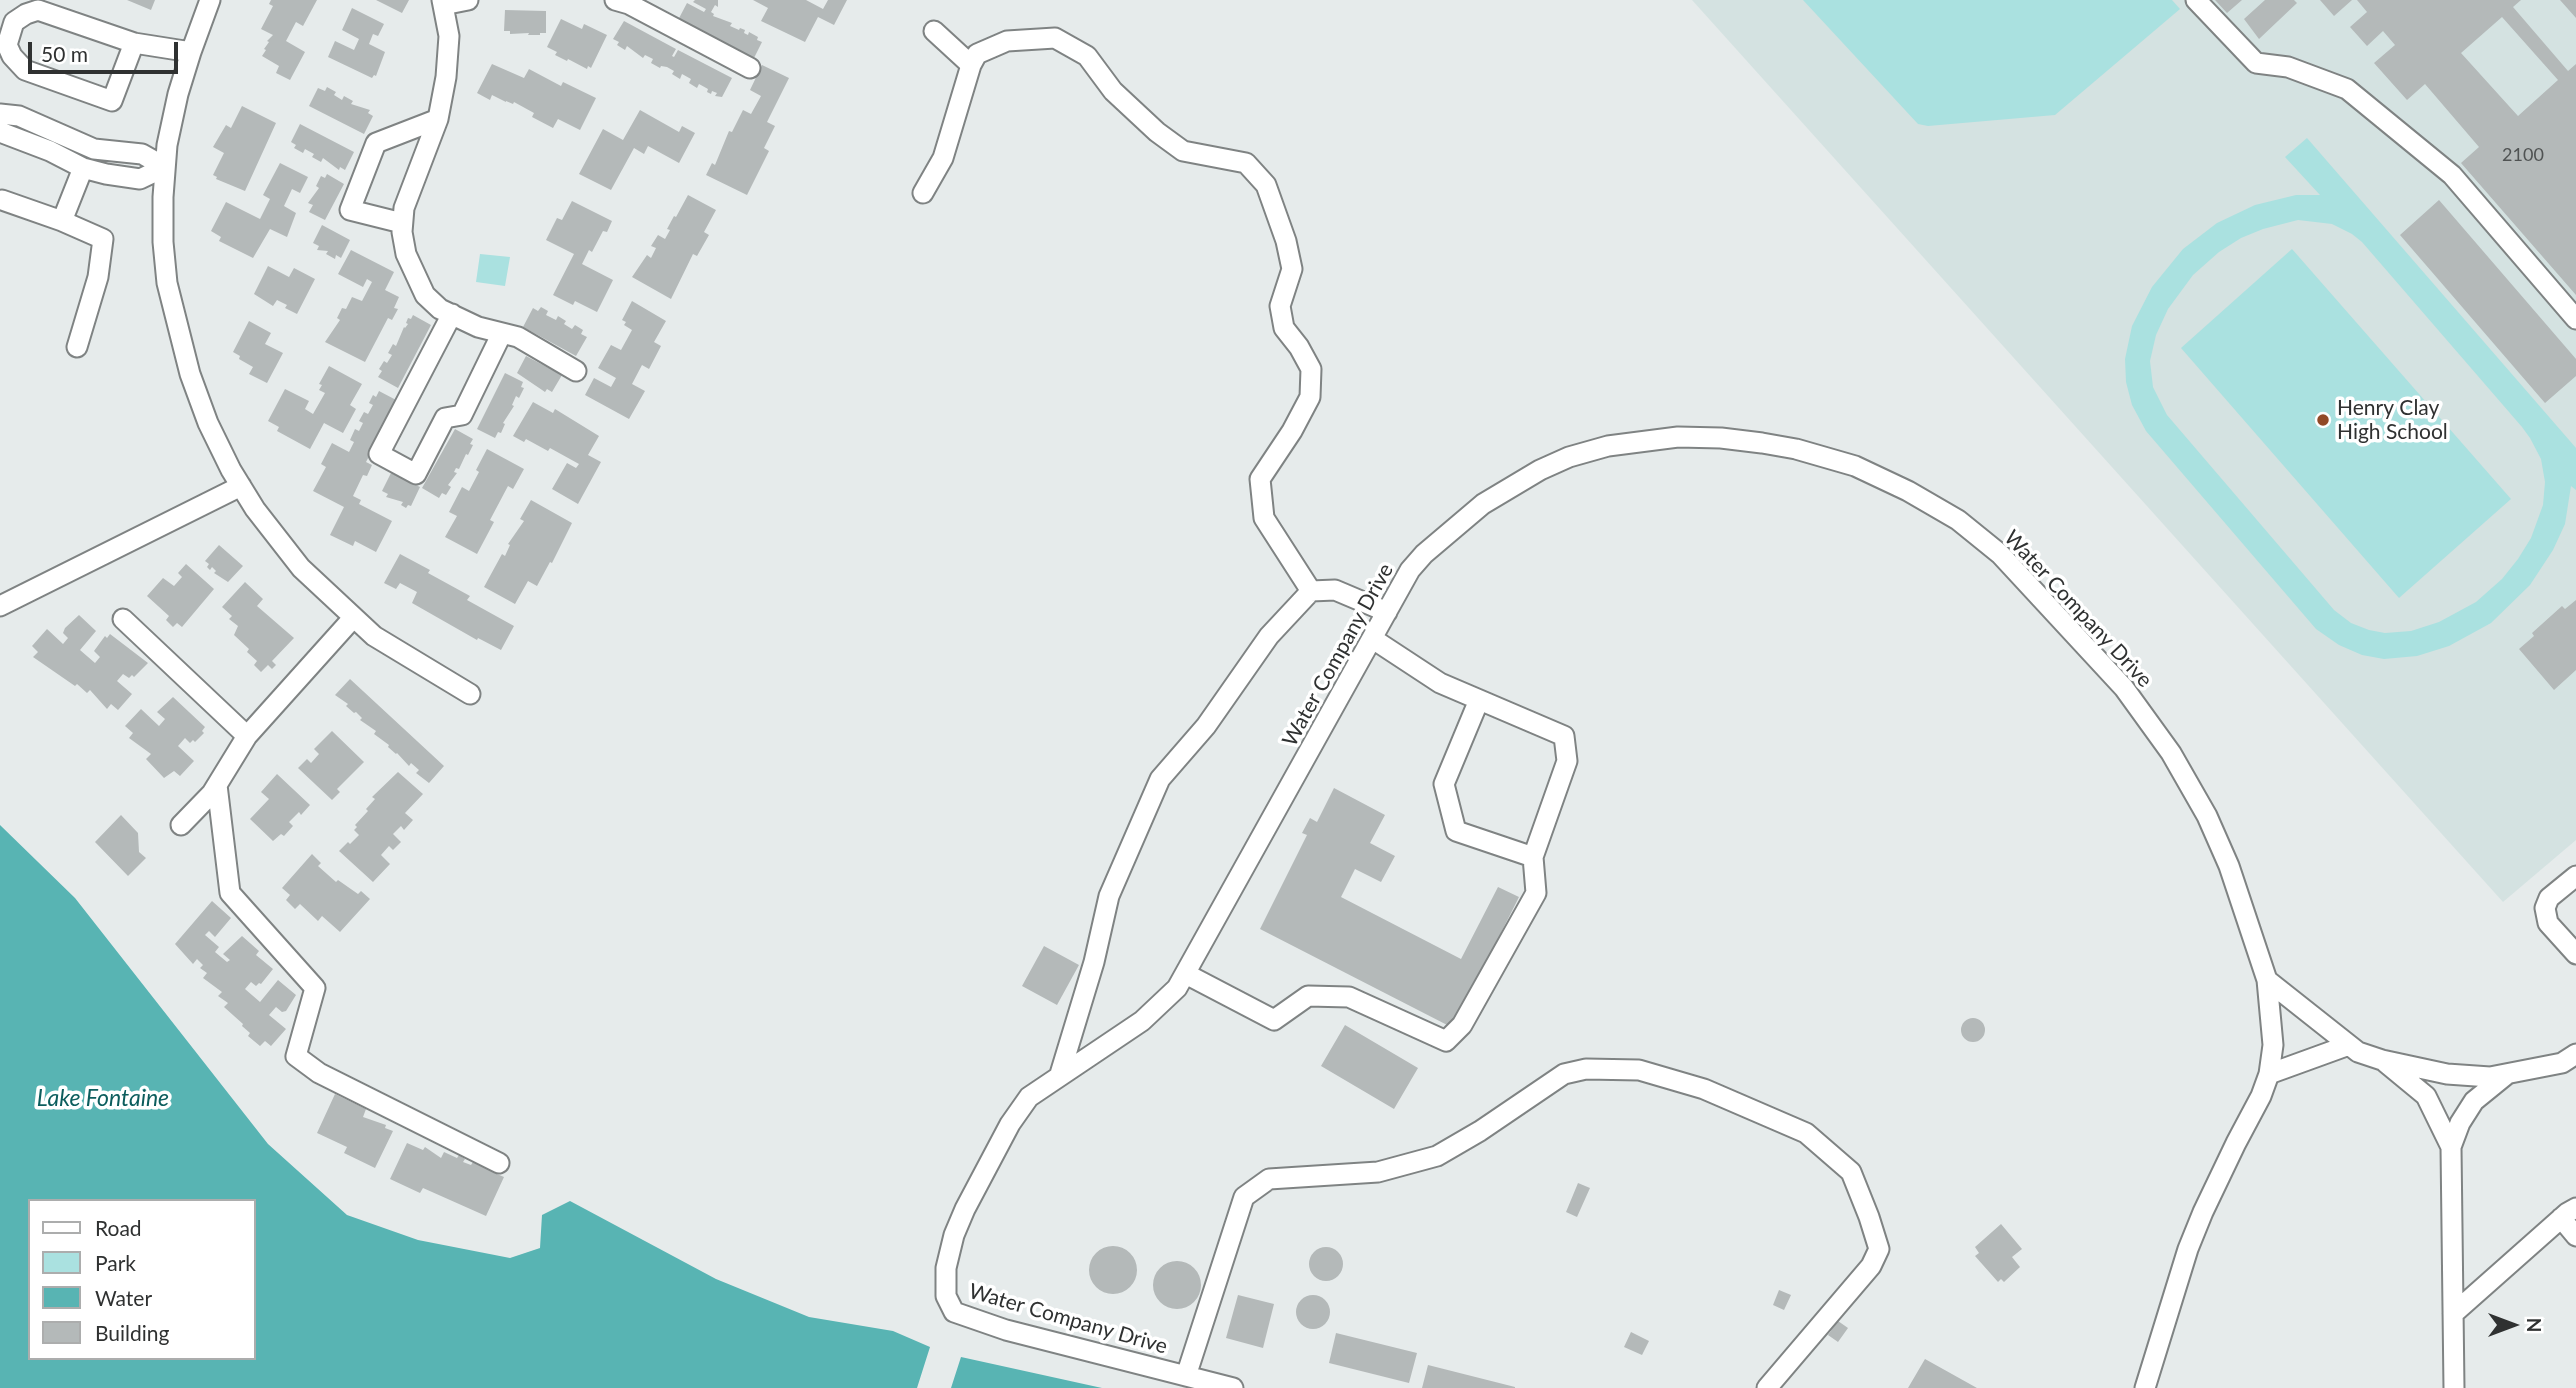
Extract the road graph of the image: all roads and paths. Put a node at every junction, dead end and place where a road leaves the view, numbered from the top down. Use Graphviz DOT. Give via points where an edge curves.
graph roads {
  1 [pos="210,0"];
  2 [pos="468,0"];
  3 [pos="615,0"];
  4 [pos="2196,0"];
  5 [pos="443,2"];
  6 [pos="639,4"];
  7 [pos="934,31"];
  8 [pos="134,43"];
  9 [pos="191,52"];
  10 [pos="971,65"];
  11 [pos="750,68"];
  12 [pos="0,114"];
  13 [pos="438,119"];
  14 [pos="0,132"];
  15 [pos="165,167"];
  16 [pos="83,168"];
  17 [pos="923,193"];
  18 [pos="2,200"];
  19 [pos="62,221"];
  20 [pos="402,223"];
  21 [pos="452,314"];
  22 [pos="2576,320"];
  23 [pos="502,333"];
  24 [pos="77,347"];
  25 [pos="576,371"];
  26 [pos="241,486"];
  27 [pos="1311,591"];
  28 [pos="0,606"];
  29 [pos="1387,612"];
  30 [pos="353,618"];
  31 [pos="124,619"];
  32 [pos="1373,639"];
  33 [pos="470,694"];
  34 [pos="1479,700"];
  35 [pos="247,736"];
  36 [pos="217,785"];
  37 [pos="181,825"];
  38 [pos="1533,857"];
  39 [pos="2576,876"];
  40 [pos="2576,954"];
  41 [pos="1186,974"];
  42 [pos="2267,981"];
  43 [pos="2349,1045"];
  44 [pos="2575,1057"];
  45 [pos="2382,1060"];
  46 [pos="1060,1074"];
  47 [pos="2269,1074"];
  48 [pos="2507,1074"];
  49 [pos="2451,1147"];
  50 [pos="499,1163"];
  51 [pos="2569,1213"];
  52 [pos="2576,1236"];
  53 [pos="2453,1314"];
  54 [pos="1186,1376"];
  55 [pos="1233,1388"];
  56 [pos="1767,1388"];
  57 [pos="2145,1388"];
  58 [pos="2454,1388"];
  1 -- 9 [label="street"];
  2 -- 5 [label="street"];
  3 -- 6 [label="street"];
  4 -- 22 [label="street" via="2256,63 2288,67 2347,89 2452,175"];
  5 -- 13 [label="street" via="449,36"];
  6 -- 11 [label="street"];
  7 -- 10 [label="street"];
  8 -- 8 [label="street" via="38,10 15,22 7,45 25,70 112,101"];
  8 -- 9 [label="street"];
  9 -- 15 [label="street"];
  10 -- 17 [label="street" via="943,158"];
  10 -- 27 [label="street" via="977,54 1007,41 1055,38 1087,56 1112,91 1183,151 1246,163 1266,185 1292,269 1280,306 1284,328 1311,369 1310,397 1260,479 1261,492 1264,518"];
  12 -- 15 [label="street" via="19,116 94,149 142,153"];
  13 -- 20 [label="street"];
  13 -- 20 [label="street" via="376,144 350,210"];
  14 -- 16 [label="street"];
  15 -- 16 [label="street" via="140,179"];
  15 -- 26 [label="street" via="163,242 175,321 208,423"];
  16 -- 19 [label="street"];
  18 -- 19 [label="street"];
  19 -- 24 [label="street" via="103,239 98,276"];
  20 -- 21 [label="street" via="406,254 425,295"];
  21 -- 23 [label="street"];
  21 -- 23 [label="street" via="379,454 416,474 445,418 462,415"];
  23 -- 25 [label="street" via="519,337"];
  26 -- 28 [label="street"];
  26 -- 30 [label="street" via="301,568"];
  27 -- 29 [label="street" via="1335,590"];
  27 -- 46 [label="street" via="1269,636 1206,726 1160,779 1110,896"];
  29 -- 32 [label="street, Water Company Drive"];
  29 -- 42 [label="street, Water Company Drive" via="1410,569 1453,528 1512,485 1595,449 1678,438 1721,438 1796,449 1873,474 1958,520 2000,554 2140,709 2207,816 2229,866"];
  30 -- 33 [label="street" via="404,656"];
  30 -- 35 [label="street"];
  31 -- 35 [label="street"];
  32 -- 34 [label="street" via="1440,683"];
  32 -- 41 [label="street, Water Company Drive"];
  34 -- 38 [label="street" via="1564,736 1567,761"];
  34 -- 38 [label="street" via="1444,784 1456,831"];
  35 -- 36 [label="street"];
  36 -- 37 [label="street"];
  36 -- 50 [label="street" via="230,893 315,988 296,1056 320,1073"];
  38 -- 41 [label="street" via="1536,893 1462,1025 1446,1041 1349,997 1308,996 1274,1020"];
  39 -- 40 [label="street" via="2549,898 2545,908 2548,923"];
  41 -- 46 [label="street, Water Company Drive" via="1166,1001 1142,1021"];
  42 -- 43 [label="street"];
  42 -- 47 [label="street, Water Company Drive" via="2273,1045"];
  43 -- 45 [label="street"];
  43 -- 47 [label="street"];
  44 -- 48 [label="street"];
  45 -- 48 [label="street" via="2447,1074"];
  45 -- 49 [label="street" via="2426,1096"];
  46 -- 54 [label="street, Water Company Drive" via="1020,1108 965,1209 946,1268 949,1304 962,1317"];
  47 -- 57 [label="street, Water Company Drive" via="2203,1212"];
  48 -- 49 [label="street" via="2474,1101"];
  49 -- 53 [label="street"];
  51 -- 52 [label="street"];
  51 -- 53 [label="street"];
  53 -- 58 [label="street"];
  54 -- 55 [label="street, Water Company Drive"];
  54 -- 56 [label="street" via="1244,1198 1269,1179 1378,1172 1437,1156 1564,1074 1586,1069 1639,1070 1704,1089 1805,1133 1851,1172 1879,1249 1871,1266"];
}
